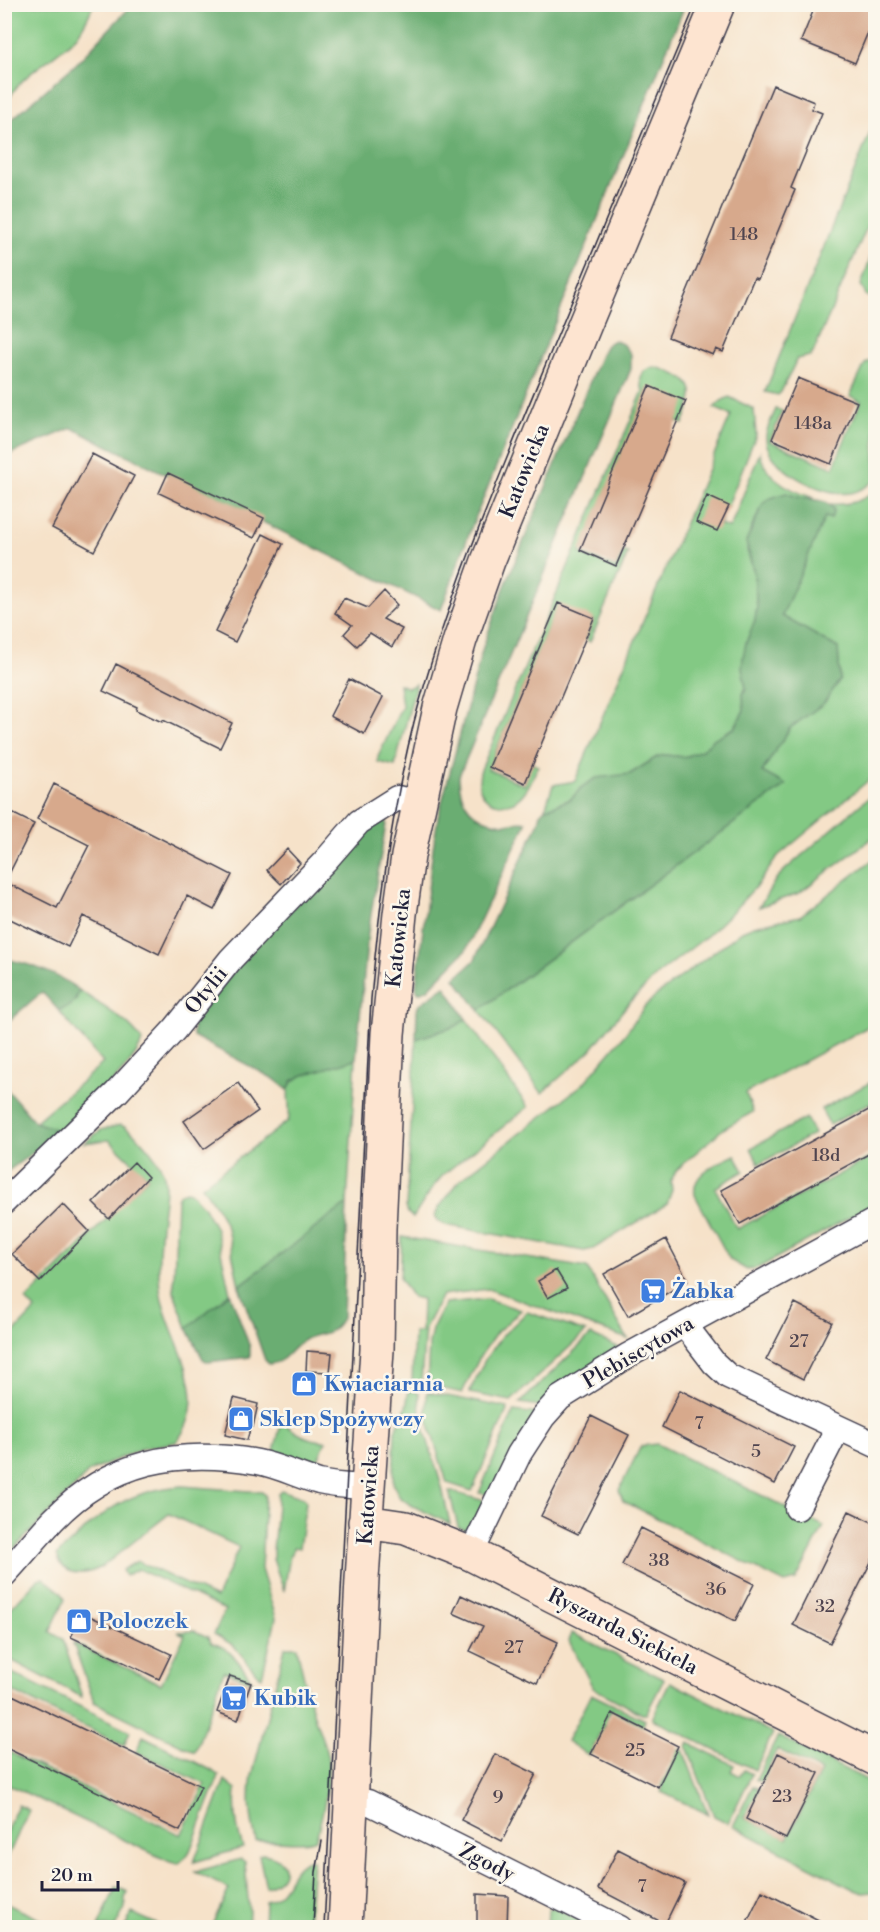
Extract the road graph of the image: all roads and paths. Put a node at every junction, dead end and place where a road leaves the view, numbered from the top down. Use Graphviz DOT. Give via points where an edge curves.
graph roads {
  1 [pos="718,4"];
  2 [pos="418,803"];
  3 [pos="4,1202"];
  4 [pos="876,1220"];
  5 [pos="685,1325"];
  6 [pos="838,1428"];
  7 [pos="876,1445"];
  8 [pos="368,1487"];
  9 [pos="796,1508"];
  10 [pos="365,1521"];
  11 [pos="471,1554"];
  12 [pos="4,1575"];
  13 [pos="876,1759"];
  14 [pos="352,1801"];
  15 [pos="345,1928"];
  16 [pos="620,1928"];
  1 -- 2 [label="street, Katowicka" via="488,561 456,651"];
  2 -- 3 [label="street, Otylii" via="397,798 359,822 231,959 175,1029 117,1092"];
  2 -- 8 [label="street, Katowicka" via="400,914 388,1034"];
  4 -- 5 [label="street, Plebiscytowa"];
  5 -- 6 [label="street" via="728,1376"];
  5 -- 11 [label="street, Plebiscytowa" via="560,1398 519,1454"];
  6 -- 7 [label="street"];
  6 -- 9 [label="street"];
  8 -- 10 [label="street, Katowicka"];
  8 -- 12 [label="street" via="318,1481 258,1462 213,1457 169,1458 136,1465 105,1479 78,1498"];
  10 -- 11 [label="street, Ryszarda Siekiela" via="406,1528"];
  10 -- 14 [label="street, Katowicka"];
  11 -- 13 [label="street, Ryszarda Siekiela"];
  14 -- 15 [label="street, Katowicka"];
  14 -- 16 [label="street, Zgody" via="368,1802"];
}
